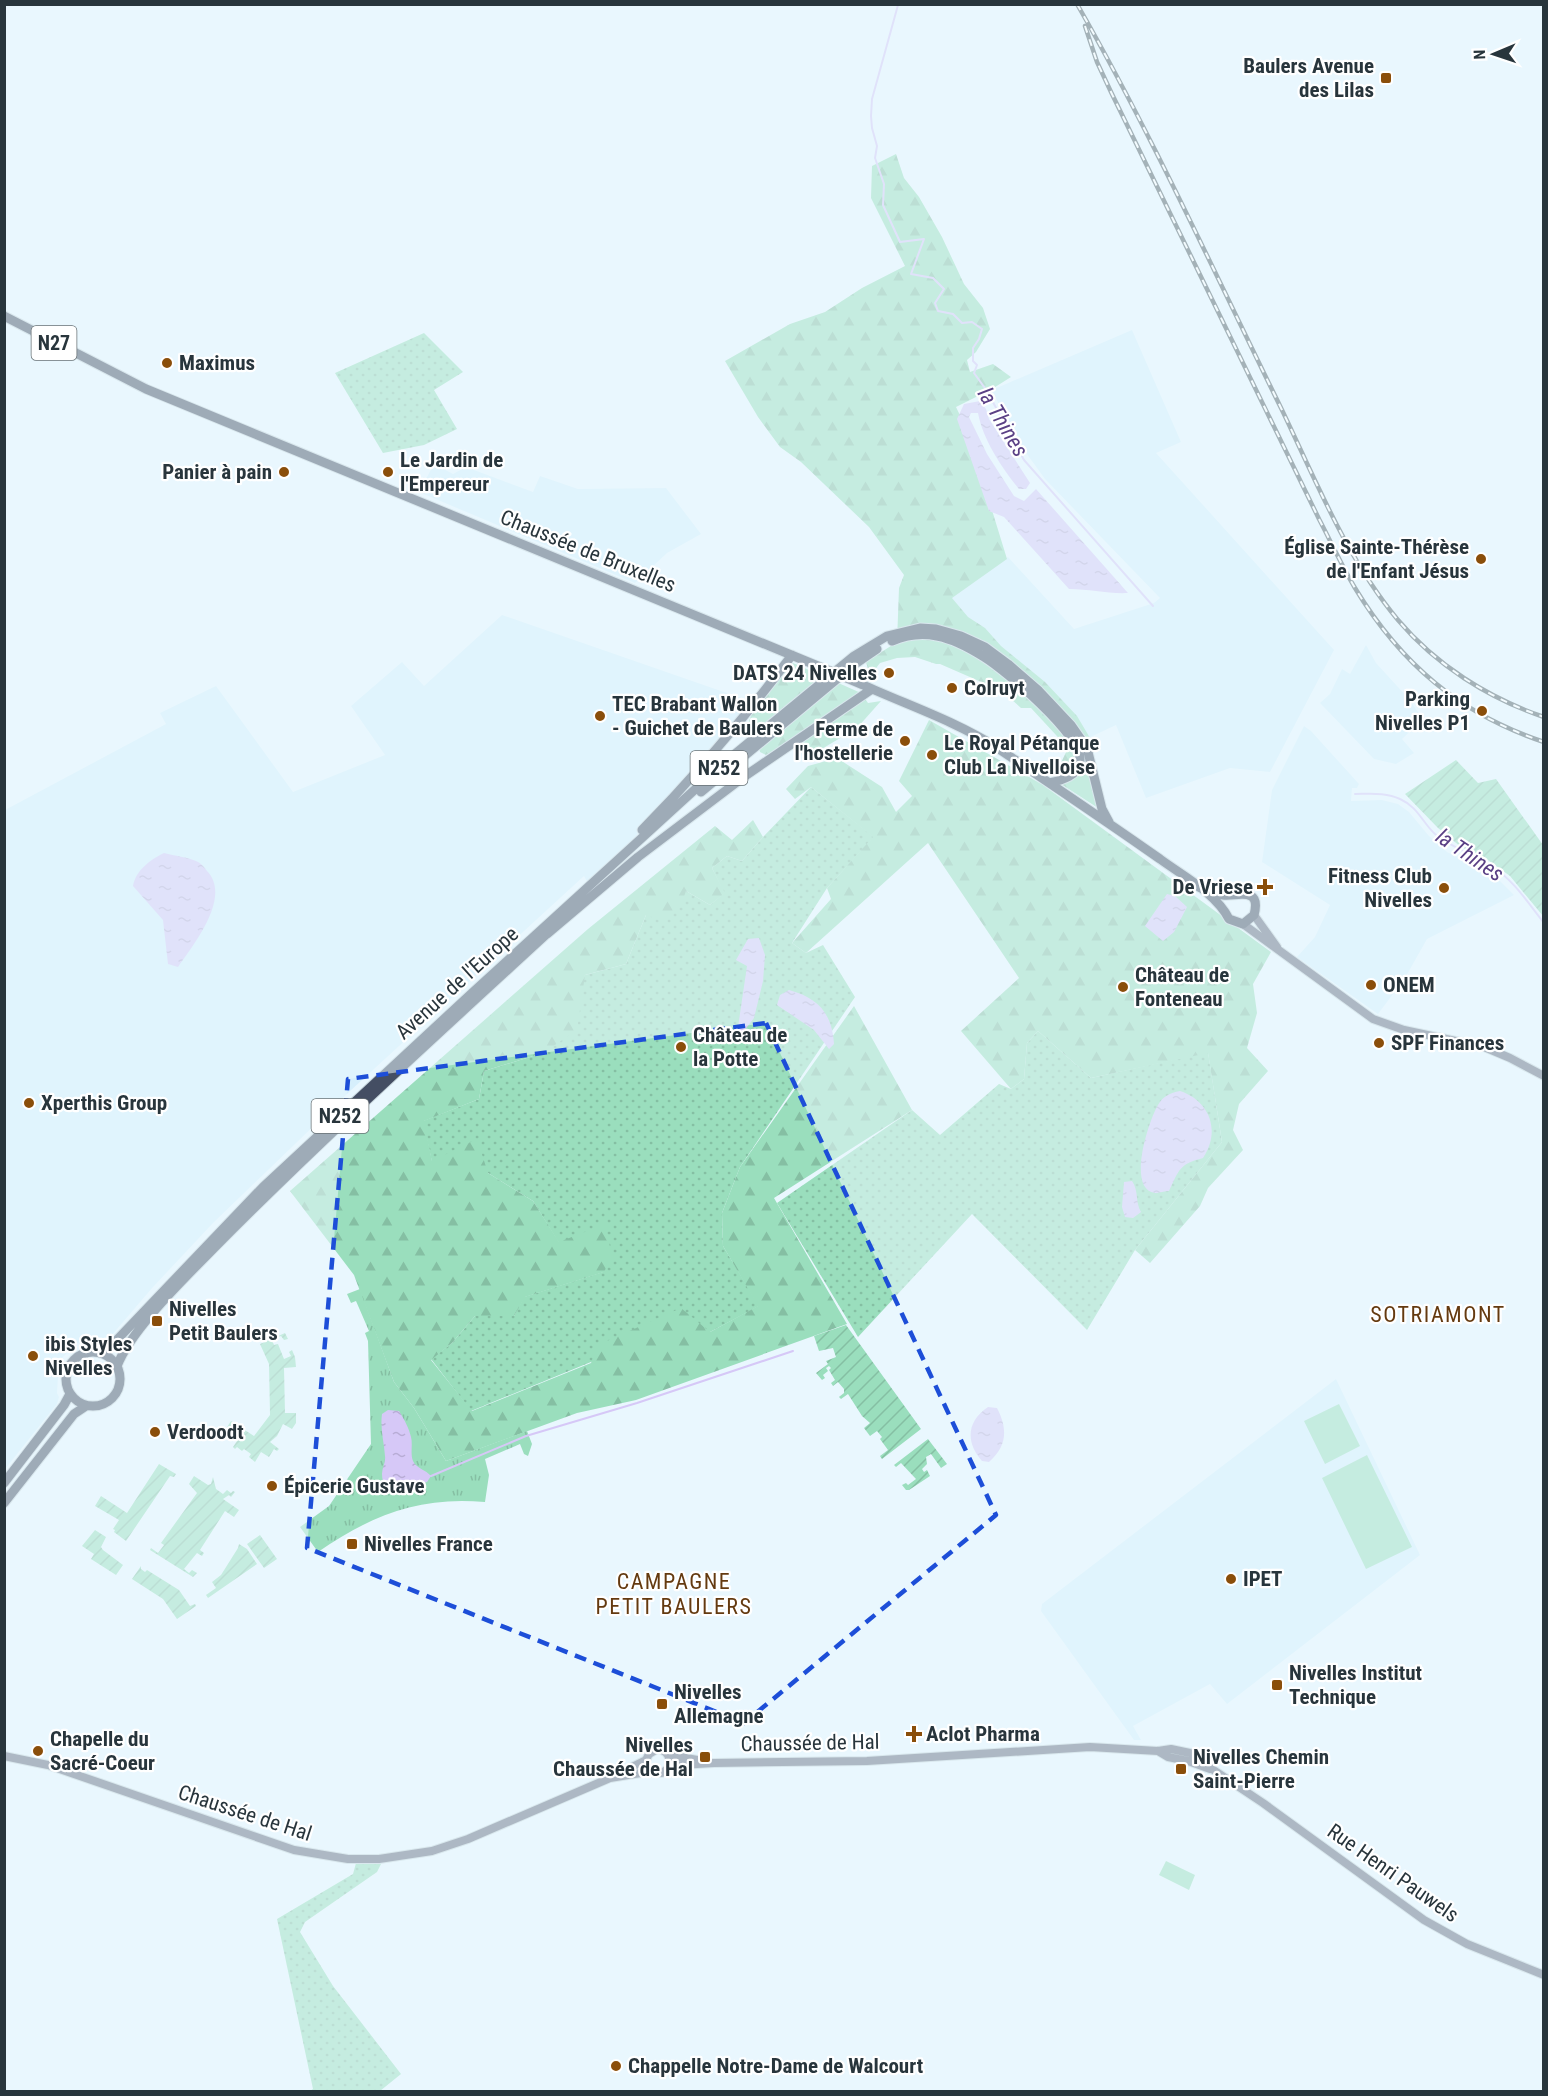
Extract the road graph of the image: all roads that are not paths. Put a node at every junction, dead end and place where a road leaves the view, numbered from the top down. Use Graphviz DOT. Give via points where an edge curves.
graph roads {
  1 [pos="4,316"];
  2 [pos="792,655"];
  3 [pos="855,660"];
  4 [pos="872,689"];
  5 [pos="1049,783"];
  6 [pos="1109,822"];
  7 [pos="590,887"];
  8 [pos="1199,887"];
  9 [pos="1230,896"];
  10 [pos="1225,911"];
  11 [pos="1254,915"];
  12 [pos="1244,924"];
  13 [pos="545,935"];
  14 [pos="1278,949"];
  15 [pos="1544,1076"];
  16 [pos="100,1353"];
  17 [pos="117,1366"];
  18 [pos="70,1394"];
  19 [pos="86,1406"];
  20 [pos="4,1483"];
  21 [pos="4,1503"];
  22 [pos="669,1755"];
  23 [pos="4,1756"];
  24 [pos="646,1760"];
  25 [pos="714,1763"];
  26 [pos="669,1768"];
  27 [pos="653,1773"];
  28 [pos="610,1778"];
  29 [pos="1232,1783"];
  30 [pos="1544,1975"];
  1 -- 2 [label="main road, Chaussée de Bruxelles / N27" via="146,389"];
  2 -- 4 [label="main road, Chaussée de Bruxelles / N27, bridge"];
  2 -- 7 [label="main road" via="687,783"];
  3 -- 5 [label="main road" via="889,642 924,635 961,644 984,657 1038,701 1078,749 1076,771"];
  3 -- 6 [label="main road" via="887,636 920,628 961,636 985,647 1039,690 1071,725 1087,748 1102,809"];
  3 -- 7 [label="main road, Avenue de l'Europe / N252" via="724,763"];
  3 -- 13 [label="main road, Avenue de l'Europe / N252" via="699,794"];
  4 -- 5 [label="main road, N27" via="979,736"];
  4 -- 13 [label="main road" via="736,783 638,857"];
  5 -- 6 [label="main road, N27"];
  6 -- 8 [label="main road, N27"];
  7 -- 16 [label="main road, Avenue de l'Europe / N252" via="263,1187"];
  8 -- 9 [label="main road, N27"];
  8 -- 10 [label="main road, N27"];
  9 -- 10 [label="main road"];
  9 -- 11 [label="main road, N27" via="1250,895 1255,903"];
  10 -- 12 [label="main road, N27" via="1229,919"];
  11 -- 12 [label="main road"];
  11 -- 14 [label="main road, N27"];
  12 -- 14 [label="main road, N27"];
  13 -- 17 [label="main road, Avenue de l'Europe / N252" via="261,1200 153,1314"];
  14 -- 15 [label="main road, N27" via="1373,1019 1404,1030 1484,1047"];
  16 -- 17 [label="main road"];
  16 -- 18 [label="main road, N252" via="83,1354 69,1367 66,1379"];
  17 -- 19 [label="main road, N252" via="117,1393 97,1407"];
  18 -- 19 [label="main road"];
  18 -- 20 [label="main road"];
  19 -- 21 [label="main road, N252" via="74,1414"];
  22 -- 24 [label="main road, Chaussée de Hal" via="657,1749"];
  22 -- 25 [label="main road, Chaussée de Hal"];
  22 -- 26 [label="main road"];
  23 -- 28 [label="main road, Chaussée de Hal" via="48,1765 294,1850 348,1859 400,1857 448,1846"];
  24 -- 27 [label="main road"];
  24 -- 28 [label="main road, Chaussée de Hal"];
  25 -- 26 [label="main road, Chaussée de Hal"];
  25 -- 29 [label="main road, Chaussée de Hal" via="867,1761 1090,1747 1171,1749 1190,1753"];
  26 -- 27 [label="main road, Chaussée de Hal"];
  27 -- 28 [label="main road, Chaussée de Hal"];
  29 -- 30 [label="main road, Rue Henri Pauwels" via="1424,1920 1467,1944"];
}
